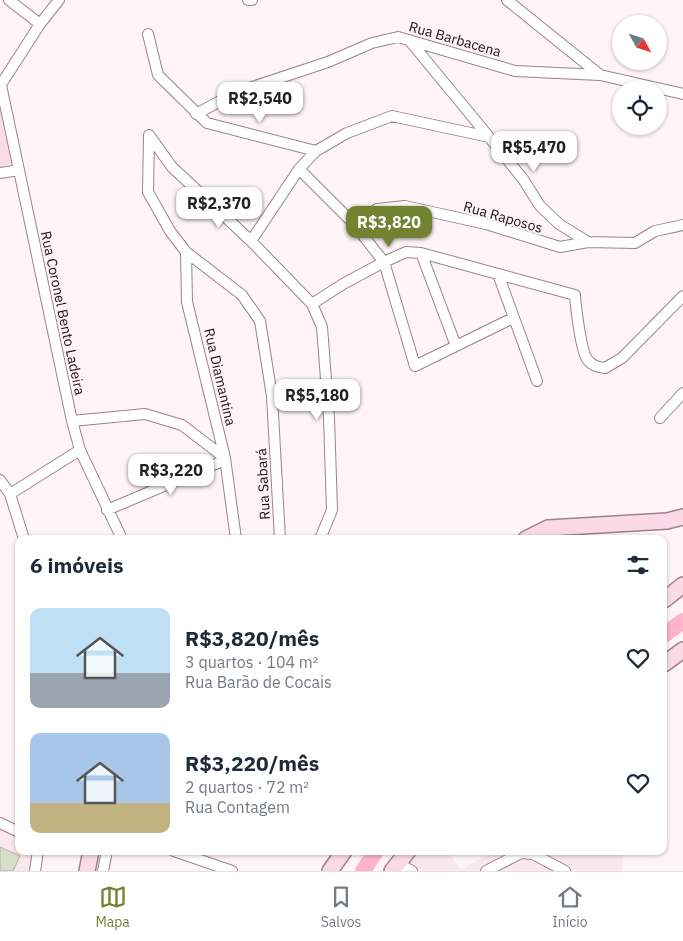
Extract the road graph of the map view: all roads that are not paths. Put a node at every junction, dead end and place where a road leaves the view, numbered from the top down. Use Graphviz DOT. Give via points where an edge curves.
graph roads {
  1 [pos="9,0"];
  2 [pos="59,0"];
  3 [pos="248,0"];
  4 [pos="252,0"];
  5 [pos="507,0"];
  6 [pos="40,24"];
  7 [pos="148,34"];
  8 [pos="409,40"];
  9 [pos="600,75"];
  10 [pos="0,86"];
  11 [pos="683,94"];
  12 [pos="196,114"];
  13 [pos="489,137"];
  14 [pos="316,151"];
  15 [pos="299,169"];
  16 [pos="19,170"];
  17 [pos="0,173"];
  18 [pos="354,224"];
  19 [pos="683,224"];
  20 [pos="251,241"];
  21 [pos="588,242"];
  22 [pos="186,252"];
  23 [pos="421,253"];
  24 [pos="384,262"];
  25 [pos="498,274"];
  26 [pos="683,296"];
  27 [pos="312,304"];
  28 [pos="514,318"];
  29 [pos="456,346"];
  30 [pos="537,381"];
  31 [pos="683,393"];
  32 [pos="660,418"];
  33 [pos="72,420"];
  34 [pos="80,450"];
  35 [pos="225,459"];
  36 [pos="0,480"];
  37 [pos="10,494"];
  38 [pos="107,510"];
  39 [pos="683,517"];
  40 [pos="23,535"];
  41 [pos="120,535"];
  42 [pos="235,535"];
  43 [pos="280,535"];
  44 [pos="322,535"];
  45 [pos="534,535"];
  46 [pos="683,585"];
  47 [pos="667,598"];
  48 [pos="683,650"];
  49 [pos="667,662"];
  50 [pos="0,823"];
  51 [pos="15,830"];
  52 [pos="37,855"];
  53 [pos="90,855"];
  54 [pos="106,855"];
  55 [pos="186,855"];
  56 [pos="341,855"];
  57 [pos="405,855"];
  58 [pos="518,855"];
  59 [pos="535,855"];
  60 [pos="395,867"];
  61 [pos="35,871"];
  62 [pos="87,871"];
  63 [pos="102,871"];
  64 [pos="232,871"];
  65 [pos="330,871"];
  66 [pos="412,871"];
  67 [pos="486,871"];
  68 [pos="565,871"];
  1 -- 6 [label="street"];
  2 -- 6 [label="street"];
  3 -- 4 [label="street"];
  5 -- 9 [label="street"];
  6 -- 10 [label="street"];
  7 -- 12 [label="street" via="158,75"];
  8 -- 9 [label="street, Rua Barbacena" via="515,71"];
  8 -- 12 [label="street, Rua Barbacena" via="398,37 372,43 328,62 237,92"];
  8 -- 13 [label="street"];
  9 -- 11 [label="street, Rua Barbacena"];
  10 -- 16 [label="street, Rua Coronel Bento Ladeira"];
  12 -- 14 [label="street" via="207,123"];
  13 -- 14 [label="street" via="392,116 347,133"];
  13 -- 21 [label="street" via="540,206 559,224"];
  14 -- 15 [label="street"];
  15 -- 18 [label="street"];
  15 -- 20 [label="street"];
  16 -- 17 [label="street"];
  16 -- 33 [label="street, Rua Coronel Bento Ladeira"];
  18 -- 21 [label="street, Rua Raposos" via="377,209 405,206 486,224 560,247"];
  18 -- 24 [label="street"];
  19 -- 21 [label="street, Rua Raposos" via="655,231 635,243"];
  20 -- 22 [label="street, Rua Sabará" via="172,167 149,135 148,192"];
  20 -- 27 [label="street"];
  22 -- 35 [label="street, Rua Diamantina" via="188,302"];
  22 -- 43 [label="street, Rua Sabará" via="242,295 260,321 272,396"];
  23 -- 24 [label="street" via="406,252"];
  23 -- 25 [label="street"];
  23 -- 29 [label="street"];
  24 -- 27 [label="street"];
  24 -- 29 [label="street" via="413,364 417,366"];
  25 -- 26 [label="street" via="574,295 586,358 594,366 605,368 622,358"];
  25 -- 28 [label="street"];
  27 -- 44 [label="street" via="322,327 329,418 332,510"];
  28 -- 29 [label="street"];
  28 -- 30 [label="street"];
  31 -- 32 [label="street"];
  33 -- 34 [label="street, Rua Coronel Bento Ladeira"];
  33 -- 35 [label="street" via="146,414 182,424"];
  34 -- 37 [label="street"];
  34 -- 38 [label="street, Rua Coronel Bento Ladeira"];
  35 -- 38 [label="street"];
  35 -- 42 [label="street, Rua Diamantina"];
  36 -- 37 [label="street"];
  37 -- 40 [label="street"];
  38 -- 41 [label="street, Rua Coronel Bento Ladeira"];
  39 -- 45 [label="street" via="667,521 548,528"];
  46 -- 47 [label="street"];
  48 -- 49 [label="street"];
  50 -- 51 [label="street"];
  52 -- 61 [label="street"];
  53 -- 62 [label="street"];
  54 -- 63 [label="street"];
  55 -- 64 [label="street"];
  56 -- 65 [label="street"];
  57 -- 60 [label="street"];
  58 -- 67 [label="street"];
  59 -- 68 [label="street"];
  60 -- 66 [label="street"];
}
